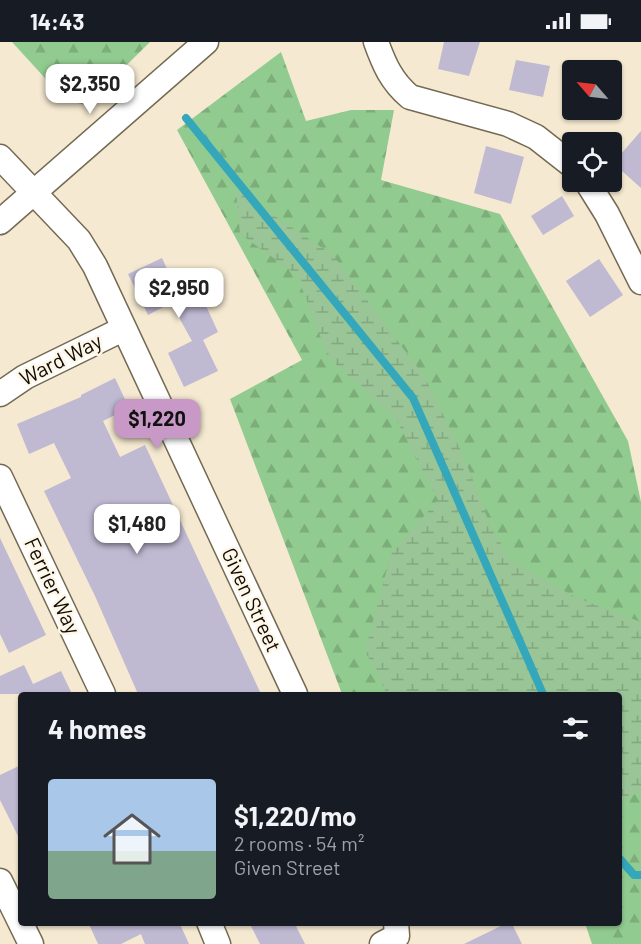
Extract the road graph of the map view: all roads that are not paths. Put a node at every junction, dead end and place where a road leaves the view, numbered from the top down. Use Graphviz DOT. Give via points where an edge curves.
graph roads {
  1 [pos="206,42"];
  2 [pos="376,42"];
  3 [pos="0,157"];
  4 [pos="562,157"];
  5 [pos="594,192"];
  6 [pos="34,193"];
  7 [pos="0,222"];
  8 [pos="641,282"];
  9 [pos="123,329"];
  10 [pos="0,394"];
  11 [pos="0,477"];
  12 [pos="102,692"];
  13 [pos="294,692"];
  14 [pos="0,881"];
  15 [pos="18,918"];
  16 [pos="22,926"];
  17 [pos="211,926"];
  18 [pos="396,926"];
  19 [pos="31,944"];
  20 [pos="218,944"];
  21 [pos="382,944"];
  1 -- 6 [label="street"];
  2 -- 4 [label="street" via="397,87 410,97 508,124 536,137"];
  3 -- 6 [label="street, Given Street"];
  5 -- 8 [label="street"];
  6 -- 7 [label="street"];
  6 -- 9 [label="street, Given Street" via="78,240 95,266"];
  9 -- 10 [label="street, Ward Way" via="25,377"];
  9 -- 13 [label="street, Given Street"];
  11 -- 12 [label="street, Ferrier Way"];
  14 -- 15 [label="street"];
  16 -- 19 [label="street"];
  17 -- 20 [label="street"];
  18 -- 21 [label="street" via="397,936"];
}
